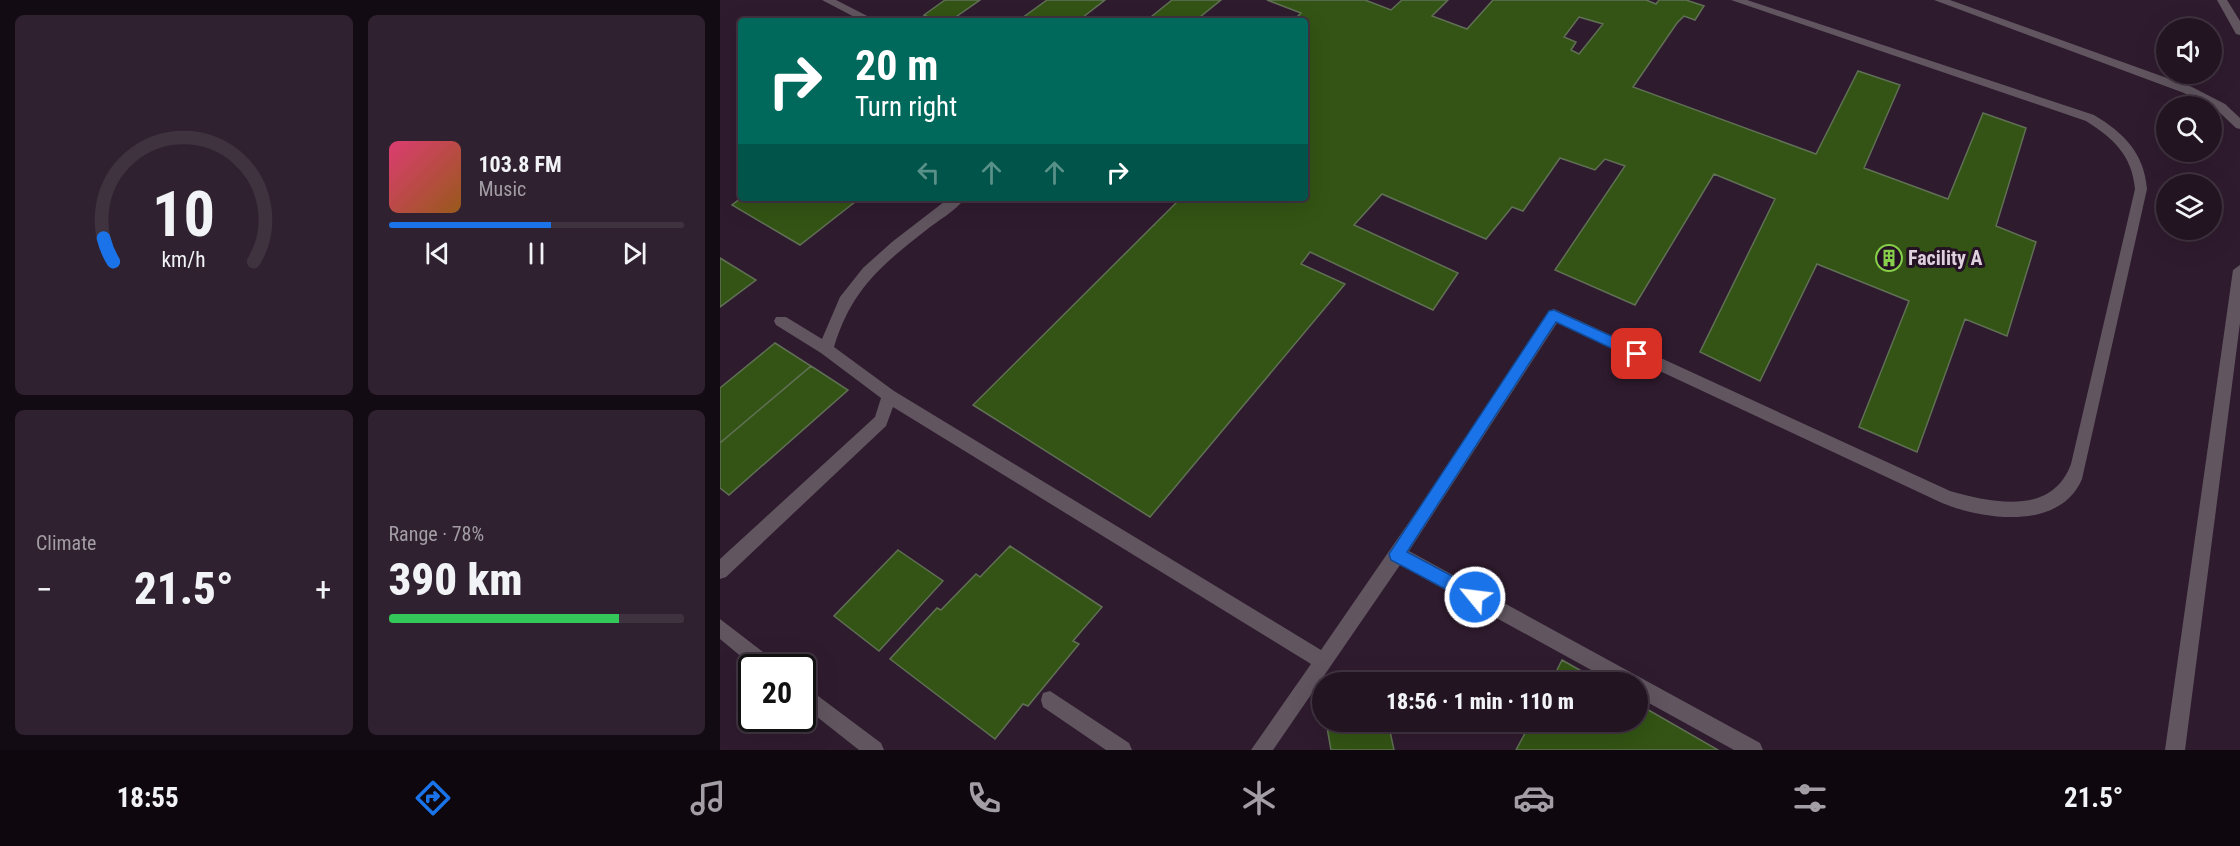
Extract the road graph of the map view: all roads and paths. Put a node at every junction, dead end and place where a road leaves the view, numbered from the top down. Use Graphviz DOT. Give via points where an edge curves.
graph roads {
  1 [pos="827,0"];
  2 [pos="1736,0"];
  3 [pos="1939,0"];
  4 [pos="2222,0"];
  5 [pos="865,18"];
  6 [pos="2240,31"];
  7 [pos="2240,125"];
  8 [pos="953,201"];
  9 [pos="2240,270"];
  10 [pos="781,321"];
  11 [pos="826,349"];
  12 [pos="889,396"];
  13 [pos="1397,554"];
  14 [pos="720,572"];
  15 [pos="720,628"];
  16 [pos="752,654"];
  17 [pos="1324,662"];
  18 [pos="1612,672"];
  19 [pos="1648,692"];
  20 [pos="1050,700"];
  21 [pos="816,704"];
  22 [pos="874,750"];
  23 [pos="1122,750"];
  24 [pos="1261,750"];
  25 [pos="1753,750"];
  26 [pos="2175,750"];
  1 -- 5 [label="lane"];
  2 -- 13 [label="lane" via="2090,118 2109,129 2135,156 2142,189 2072,482 2057,498 2032,507 2003,510 1948,498 1554,315"];
  3 -- 7 [label="lane" via="2188,90 2221,107"];
  4 -- 6 [label="lane"];
  8 -- 11 [label="lane" via="865,274 843,303"];
  9 -- 26 [label="lane"];
  10 -- 11 [label="lane"];
  11 -- 12 [label="lane"];
  12 -- 14 [label="lane" via="881,421"];
  12 -- 17 [label="lane"];
  13 -- 17 [label="lane"];
  13 -- 18 [label="lane"];
  15 -- 16 [label="lane"];
  17 -- 24 [label="lane"];
  19 -- 25 [label="lane"];
  20 -- 23 [label="lane"];
  21 -- 22 [label="lane"];
}
